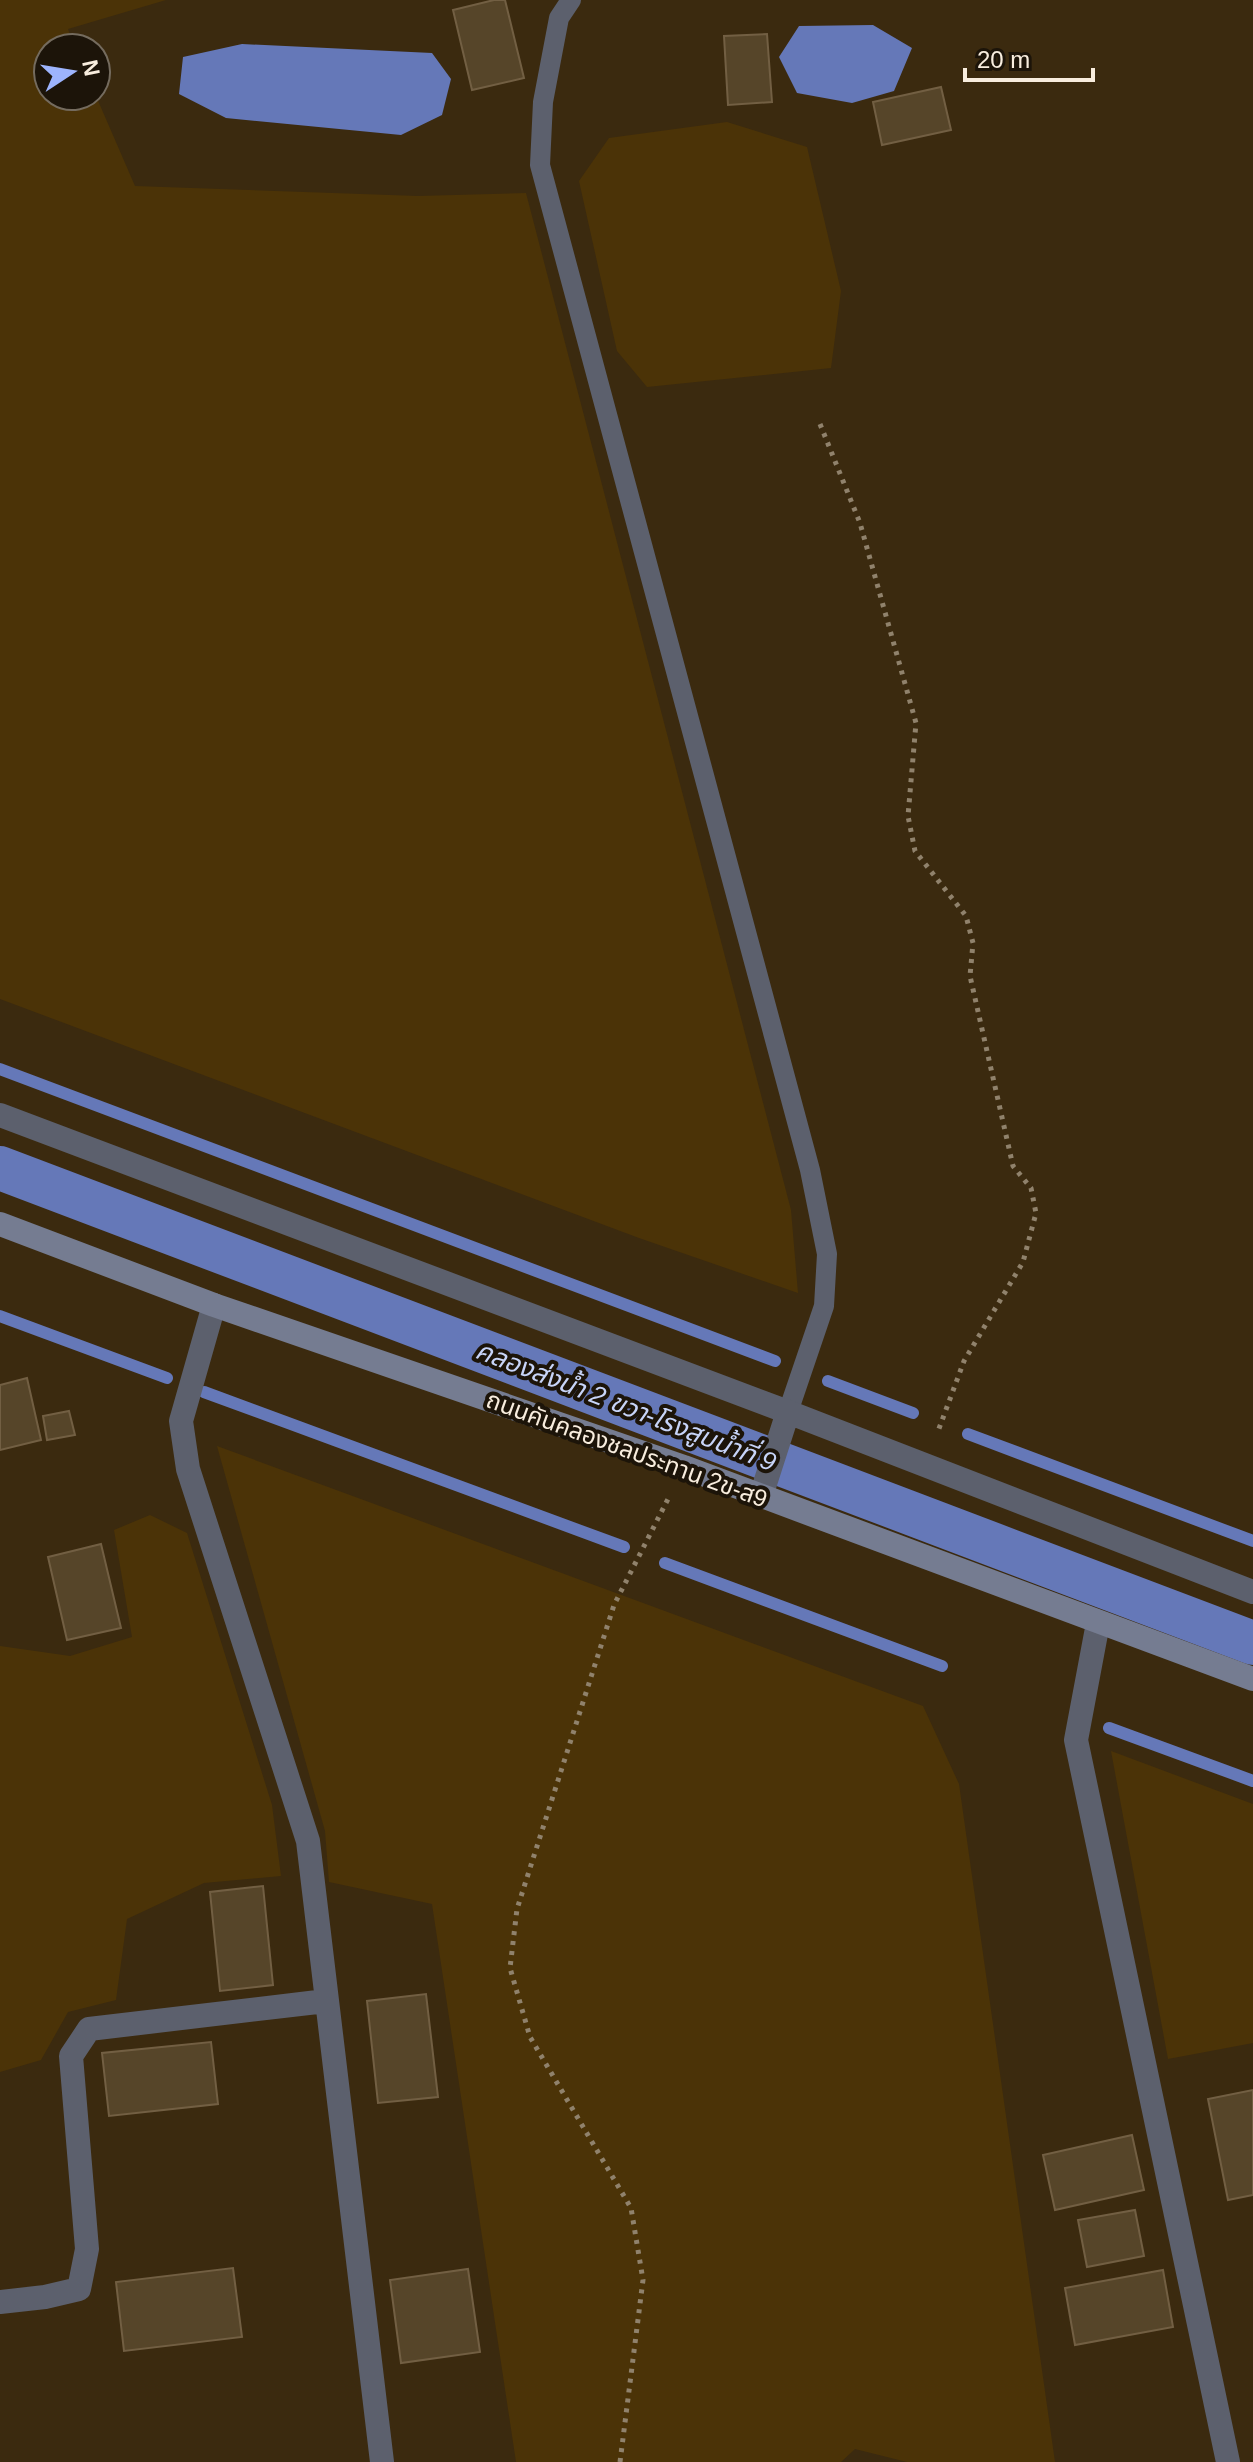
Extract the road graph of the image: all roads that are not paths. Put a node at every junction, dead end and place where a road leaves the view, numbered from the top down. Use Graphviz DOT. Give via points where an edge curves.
graph roads {
  1 [pos="571,0"];
  2 [pos="0,1115"];
  3 [pos="0,1224"];
  4 [pos="214,1305"];
  5 [pos="788,1414"];
  6 [pos="761,1496"];
  7 [pos="1253,1592"];
  8 [pos="1098,1623"];
  9 [pos="1253,1679"];
  10 [pos="326,2001"];
  11 [pos="0,2302"];
  12 [pos="382,2462"];
  13 [pos="1228,2462"];
  1 -- 5 [label="lane" via="559,18 543,102 540,165 810,1170 827,1254 824,1306"];
  2 -- 5 [label="street"];
  3 -- 4 [label="street, ถนนคันคลองชลประทาน 2ข-ส9"];
  4 -- 6 [label="street, ถนนคันคลองชลประทาน 2ข-ส9"];
  4 -- 10 [label="street" via="181,1421 188,1469 308,1841"];
  5 -- 6 [label="street"];
  5 -- 7 [label="street"];
  6 -- 8 [label="street, ถนนคันคลองชลประทาน 2ข-ส9"];
  8 -- 9 [label="street, ถนนคันคลองชลประทาน 2ข-ส9"];
  8 -- 13 [label="street" via="1076,1740"];
  10 -- 11 [label="street" via="89,2029 71,2056 87,2249 79,2289"];
  10 -- 12 [label="street"];
}
